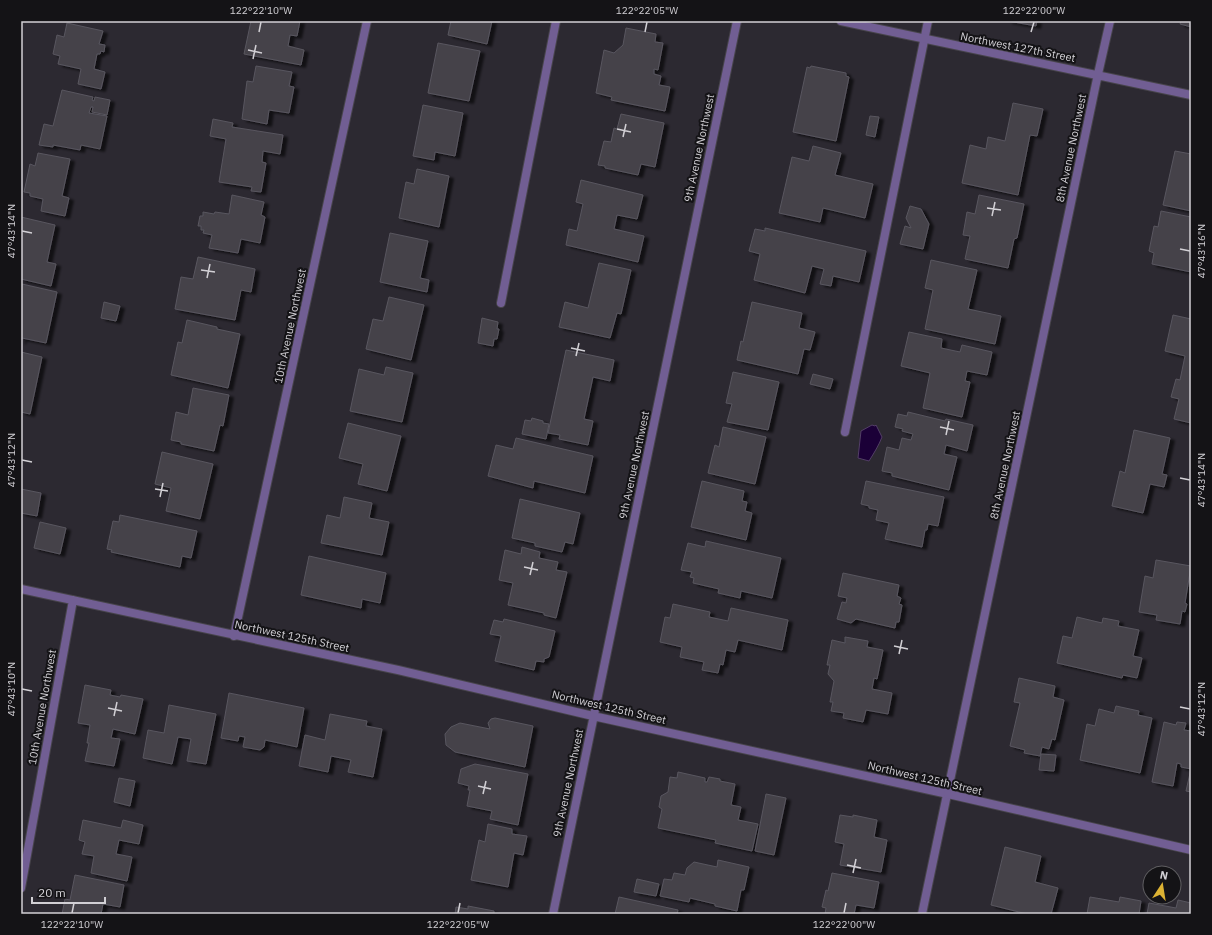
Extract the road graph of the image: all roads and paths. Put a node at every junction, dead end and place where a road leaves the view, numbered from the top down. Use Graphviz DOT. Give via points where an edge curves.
graph roads {
  1 [pos="367,21"];
  2 [pos="556,21"];
  3 [pos="737,21"];
  4 [pos="841,21"];
  5 [pos="928,21"];
  6 [pos="1110,21"];
  7 [pos="924,39"];
  8 [pos="1098,74"];
  9 [pos="1191,95"];
  10 [pos="501,303"];
  11 [pos="845,432"];
  12 [pos="21,589"];
  13 [pos="73,600"];
  14 [pos="234,636"];
  15 [pos="593,716"];
  16 [pos="948,794"];
  17 [pos="1191,850"];
  18 [pos="21,888"];
  19 [pos="552,914"];
  20 [pos="922,914"];
  1 -- 14 [label="street, 10th Avenue Northwest"];
  2 -- 10 [label="street"];
  3 -- 15 [label="street, 9th Avenue Northwest"];
  4 -- 7 [label="street, Northwest 127th Street"];
  5 -- 7 [label="street"];
  6 -- 8 [label="street, 8th Avenue Northwest"];
  7 -- 8 [label="street, Northwest 127th Street"];
  7 -- 11 [label="street"];
  8 -- 9 [label="street, Northwest 127th Street"];
  8 -- 16 [label="street, 8th Avenue Northwest"];
  12 -- 13 [label="street, Northwest 125th Street"];
  13 -- 14 [label="street, Northwest 125th Street"];
  13 -- 18 [label="street, 10th Avenue Northwest"];
  14 -- 15 [label="street, Northwest 125th Street" via="398,670"];
  15 -- 16 [label="street, Northwest 125th Street"];
  15 -- 19 [label="street, 9th Avenue Northwest"];
  16 -- 17 [label="street, Northwest 125th Street"];
  16 -- 20 [label="street, 8th Avenue Northwest"];
}
